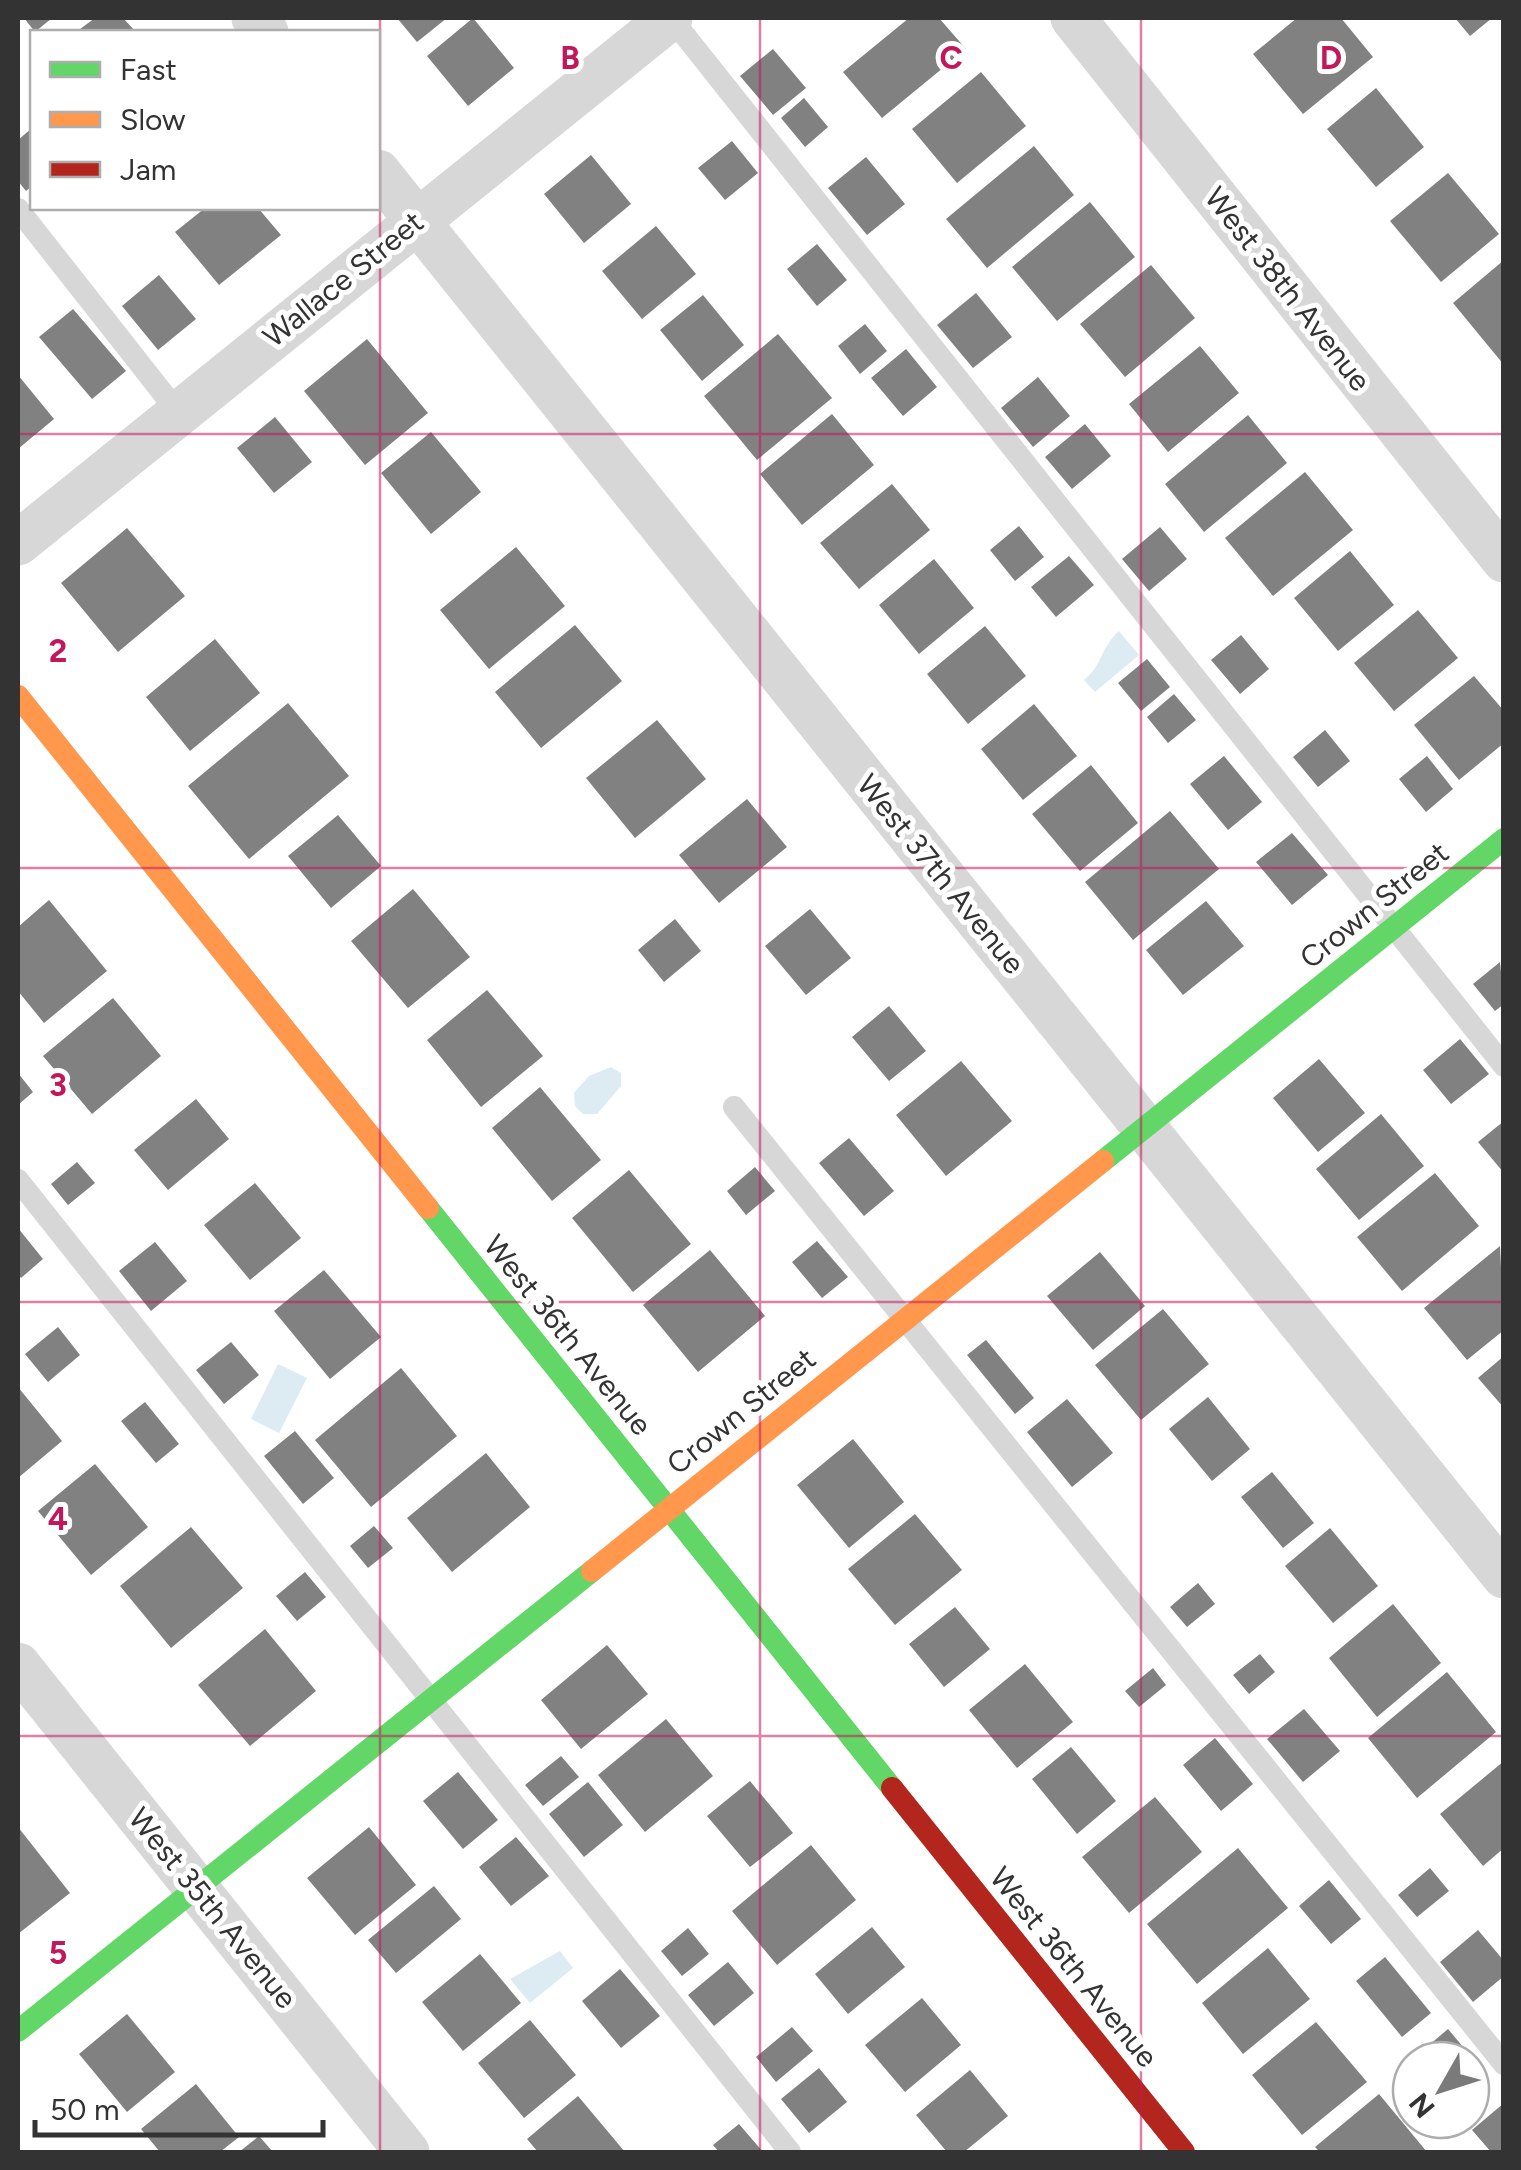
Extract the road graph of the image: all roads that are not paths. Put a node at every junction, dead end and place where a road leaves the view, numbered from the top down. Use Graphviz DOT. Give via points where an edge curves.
graph roads {
  1 [pos="671,18"];
  2 [pos="1072,18"];
  3 [pos="380,175"];
  4 [pos="18,209"];
  5 [pos="416,220"];
  6 [pos="178,410"];
  7 [pos="18,543"];
  8 [pos="1504,560"];
  9 [pos="18,696"];
  10 [pos="1504,839"];
  11 [pos="1394,927"];
  12 [pos="1504,1066"];
  13 [pos="734,1107"];
  14 [pos="1143,1127"];
  15 [pos="18,1180"];
  16 [pos="905,1318"];
  17 [pos="668,1507"];
  18 [pos="1504,1576"];
  19 [pos="18,1665"];
  20 [pos="432,1700"];
  21 [pos="197,1888"];
  22 [pos="18,2031"];
  23 [pos="1504,2064"];
  24 [pos="407,2152"];
  25 [pos="790,2152"];
  26 [pos="1184,2152"];
  1 -- 5 [label="street, Wallace Street"];
  1 -- 11 [label="lane"];
  2 -- 8 [label="street, West 38th Avenue"];
  3 -- 5 [label="street, West 37th Avenue"];
  4 -- 6 [label="lane"];
  5 -- 6 [label="street, Wallace Street"];
  5 -- 14 [label="street, West 37th Avenue"];
  6 -- 7 [label="street, Wallace Street"];
  9 -- 17 [label="street, West 36th Avenue"];
  10 -- 11 [label="street, Crown Street"];
  11 -- 12 [label="lane"];
  11 -- 14 [label="street, Crown Street"];
  13 -- 16 [label="lane"];
  14 -- 16 [label="street, Crown Street"];
  14 -- 18 [label="street, West 37th Avenue"];
  15 -- 20 [label="lane"];
  16 -- 17 [label="street, Crown Street"];
  16 -- 23 [label="lane"];
  17 -- 20 [label="street, Crown Street"];
  17 -- 26 [label="street, West 36th Avenue"];
  19 -- 21 [label="street, West 35th Avenue"];
  20 -- 21 [label="street, Crown Street"];
  20 -- 25 [label="lane"];
  21 -- 22 [label="street, Crown Street"];
  21 -- 24 [label="street, West 35th Avenue"];
}
